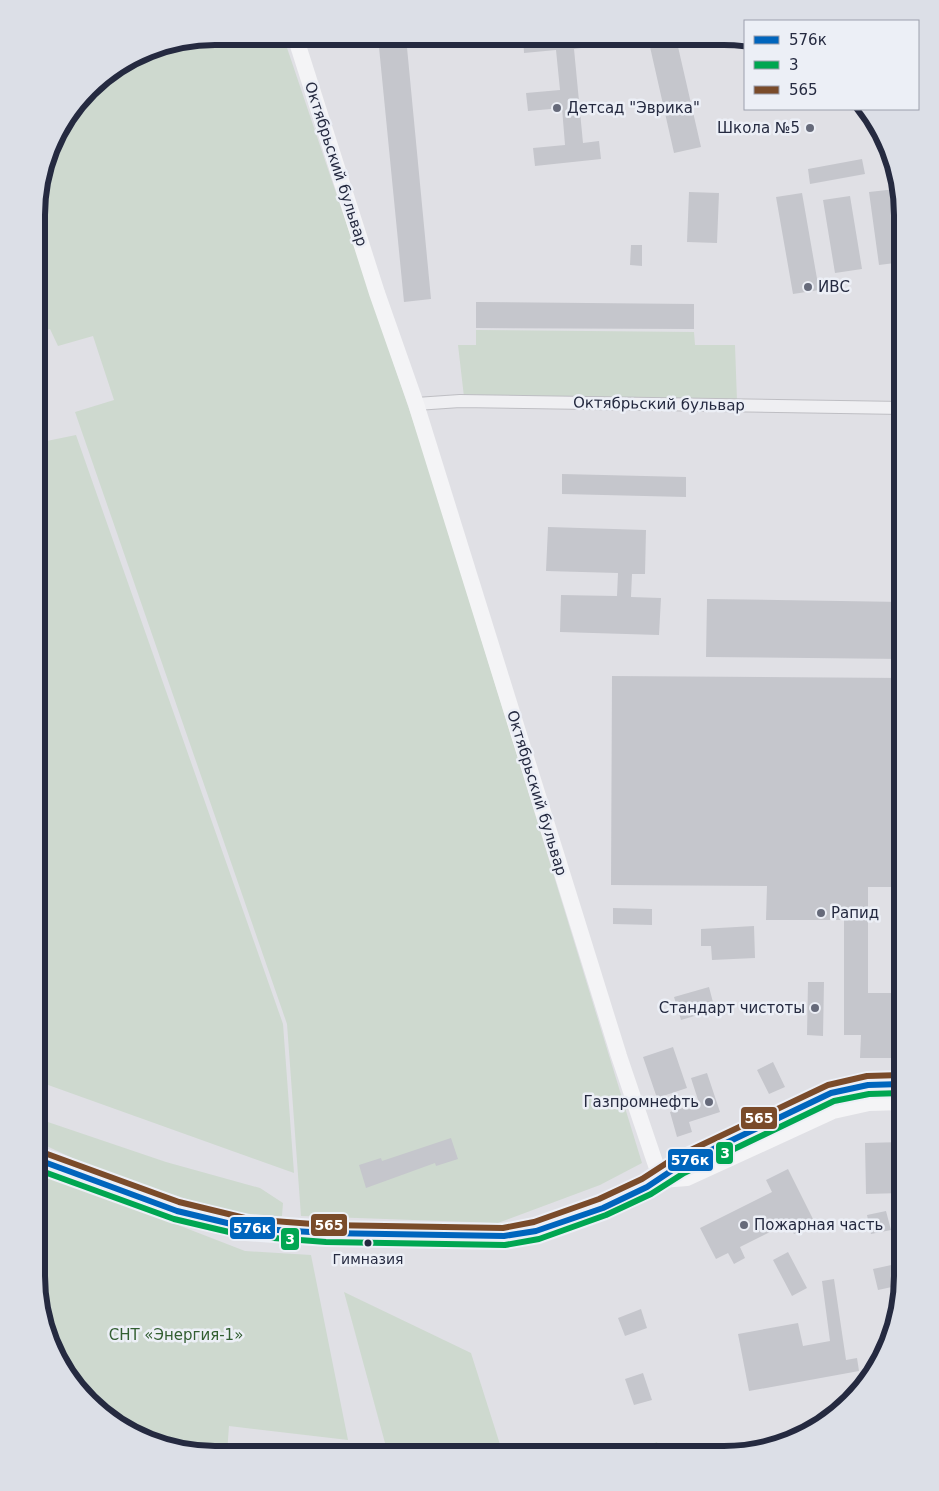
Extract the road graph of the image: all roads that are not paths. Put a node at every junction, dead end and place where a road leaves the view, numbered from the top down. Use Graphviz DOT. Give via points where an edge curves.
graph roads {
  1 [pos="298,45"];
  2 [pos="416,404"];
  3 [pos="894,408"];
  4 [pos="894,1084"];
  5 [pos="894,1102"];
  6 [pos="45,1162"];
  7 [pos="661,1180"];
  1 -- 2 [label="street, Октябрьский бульвар"];
  2 -- 3 [label="street, Октябрьский бульвар" via="460,401"];
  2 -- 7 [label="street, Октябрьский бульвар" via="619,1056"];
  4 -- 7 [label="street" via="868,1085 831,1093 680,1165"];
  5 -- 7 [label="street" via="869,1103 833,1111 687,1178"];
  6 -- 7 [label="street" via="197,1217 244,1227 484,1237 518,1235 546,1228"];
}
